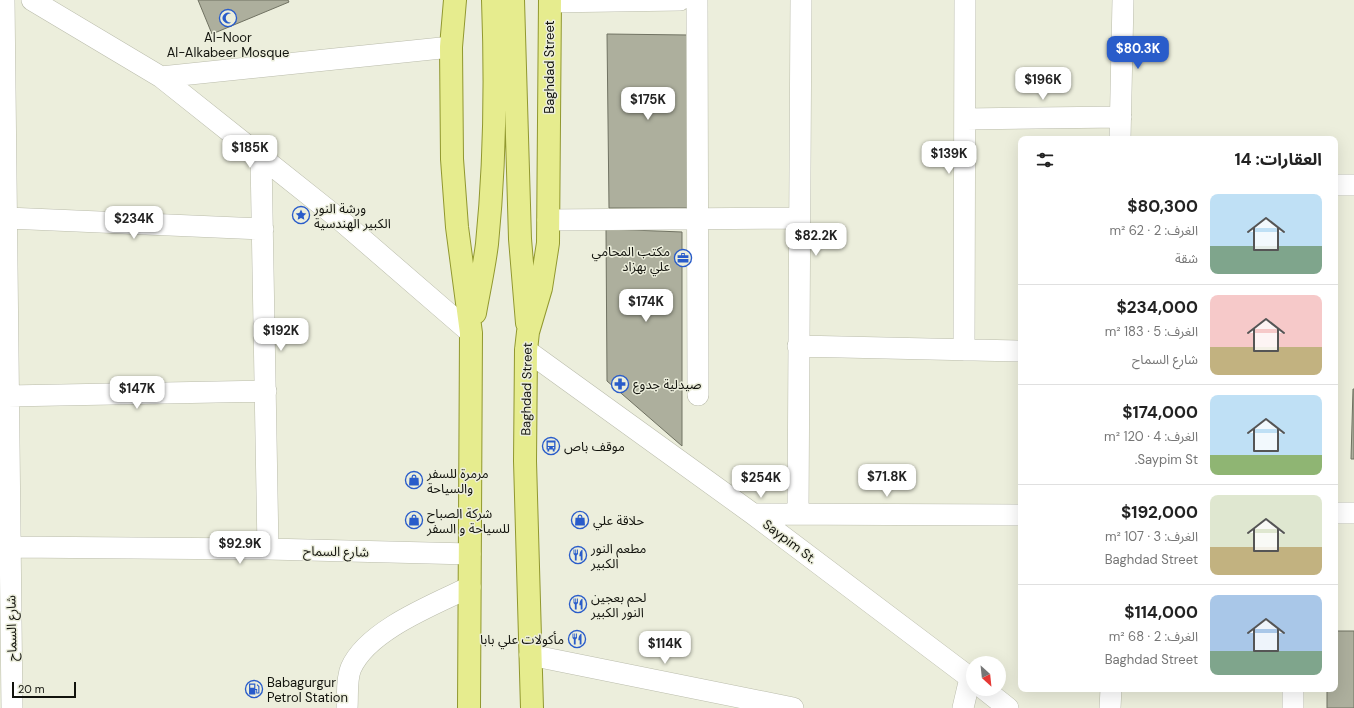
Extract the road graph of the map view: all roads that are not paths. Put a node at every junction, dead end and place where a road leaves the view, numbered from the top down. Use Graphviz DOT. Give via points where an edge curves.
graph roads {
  1 [pos="4,0"];
  2 [pos="32,0"];
  3 [pos="440,0"];
  4 [pos="455,0"];
  5 [pos="493,0"];
  6 [pos="513,0"];
  7 [pos="680,0"];
  8 [pos="697,0"];
  9 [pos="801,0"];
  10 [pos="965,0"];
  11 [pos="1123,0"];
  12 [pos="550,1"];
  13 [pos="452,47"];
  14 [pos="161,77"];
  15 [pos="1121,117"];
  16 [pos="966,119"];
  17 [pos="1120,136"];
  18 [pos="262,156"];
  19 [pos="1338,185"];
  20 [pos="1354,185"];
  21 [pos="6,218"];
  22 [pos="799,218"];
  23 [pos="696,219"];
  24 [pos="548,220"];
  25 [pos="263,229"];
  26 [pos="471,332"];
  27 [pos="527,341"];
  28 [pos="798,346"];
  29 [pos="964,350"];
  30 [pos="1018,351"];
  31 [pos="266,391"];
  32 [pos="698,395"];
  33 [pos="8,396"];
  34 [pos="1338,513"];
  35 [pos="1354,513"];
  36 [pos="753,514"];
  37 [pos="798,514"];
  38 [pos="1018,515"];
  39 [pos="5,527"];
  40 [pos="11,548"];
  41 [pos="268,549"];
  42 [pos="470,554"];
  43 [pos="470,587"];
  44 [pos="530,655"];
  45 [pos="966,674"];
  46 [pos="6,684"];
  47 [pos="1111,692"];
  48 [pos="1293,692"];
  49 [pos="969,696"];
  50 [pos="993,696"];
  51 [pos="12,708"];
  52 [pos="347,708"];
  53 [pos="469,708"];
  54 [pos="532,708"];
  55 [pos="794,708"];
  56 [pos="963,708"];
  57 [pos="1008,708"];
  58 [pos="1110,708"];
  59 [pos="1293,708"];
  1 -- 21 [label="street, شارع السماح"];
  2 -- 14 [label="street"];
  3 -- 13 [label="main road"];
  4 -- 13 [label="main road"];
  5 -- 26 [label="main road" via="494,106 489,216 482,275"];
  6 -- 27 [label="main road" via="520,239"];
  7 -- 12 [label="street"];
  8 -- 23 [label="street"];
  9 -- 22 [label="street"];
  10 -- 16 [label="street"];
  11 -- 15 [label="street"];
  12 -- 24 [label="main road, Baghdad Street"];
  13 -- 14 [label="street"];
  13 -- 26 [label="main road" via="452,159 457,227"];
  14 -- 18 [label="street"];
  15 -- 16 [label="street"];
  15 -- 17 [label="street"];
  16 -- 29 [label="street"];
  18 -- 25 [label="street"];
  18 -- 26 [label="street"];
  19 -- 20 [label="street"];
  21 -- 25 [label="street"];
  21 -- 33 [label="street, شارع السماح"];
  22 -- 23 [label="street"];
  22 -- 28 [label="street"];
  23 -- 24 [label="street"];
  23 -- 32 [label="street"];
  24 -- 27 [label="main road, Baghdad Street" via="548,243 541,288"];
  25 -- 31 [label="street"];
  26 -- 42 [label="main road"];
  27 -- 36 [label="street, Saypim St."];
  27 -- 44 [label="main road, Baghdad Street" via="525,461"];
  28 -- 29 [label="street"];
  28 -- 37 [label="street"];
  29 -- 30 [label="street"];
  31 -- 33 [label="street"];
  31 -- 41 [label="street"];
  33 -- 39 [label="street, شارع السماح"];
  34 -- 35 [label="street"];
  36 -- 37 [label="street"];
  36 -- 45 [label="street, Saypim St."];
  37 -- 38 [label="street"];
  39 -- 40 [label="street, شارع السماح"];
  40 -- 41 [label="street, شارع السماح"];
  40 -- 46 [label="street, شارع السماح"];
  41 -- 42 [label="street, شارع السماح"];
  42 -- 43 [label="main road"];
  43 -- 52 [label="street" via="383,632 361,651 350,670"];
  43 -- 53 [label="main road"];
  44 -- 54 [label="main road, Baghdad Street"];
  44 -- 55 [label="street"];
  46 -- 51 [label="street, شارع السماح"];
  47 -- 58 [label="street"];
  48 -- 59 [label="street"];
  49 -- 56 [label="street"];
  50 -- 57 [label="street, Saypim St."];
}
